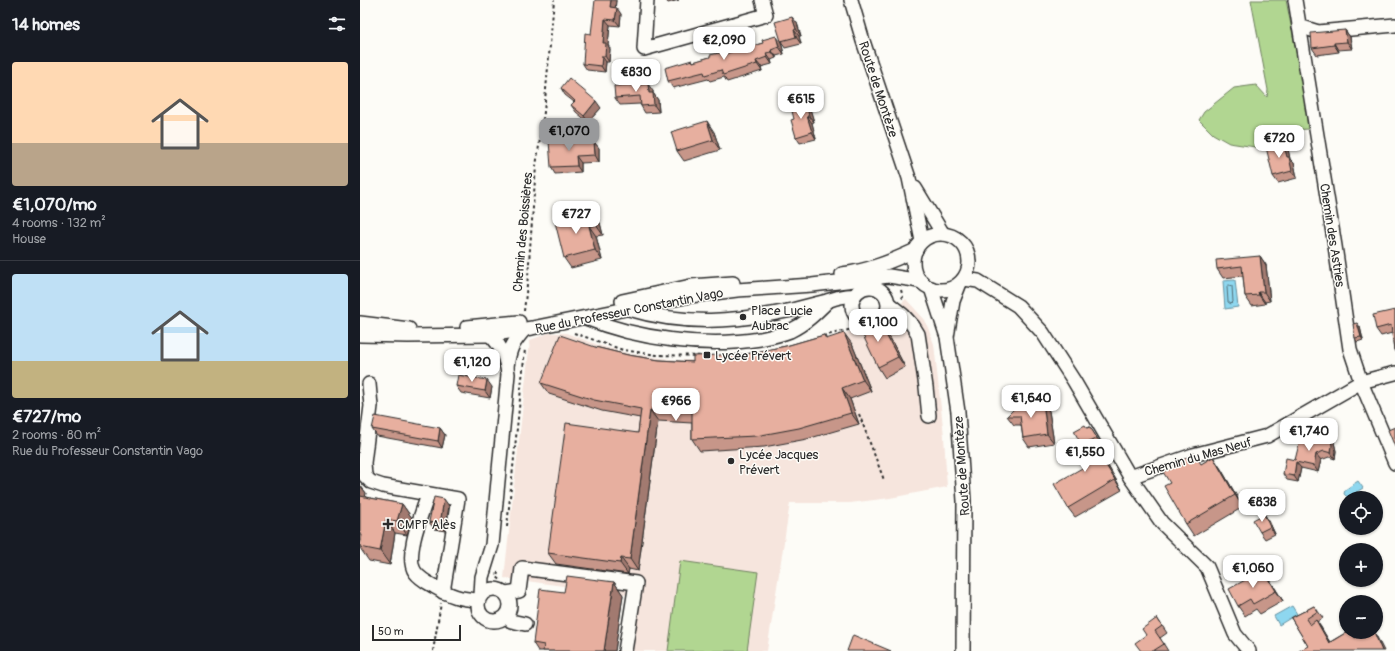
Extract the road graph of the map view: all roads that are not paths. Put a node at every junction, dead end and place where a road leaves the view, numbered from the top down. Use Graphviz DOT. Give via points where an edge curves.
graph roads {
  1 [pos="647,0"];
  2 [pos="762,0"];
  3 [pos="851,0"];
  4 [pos="1295,0"];
  5 [pos="1395,25"];
  6 [pos="1299,26"];
  7 [pos="909,178"];
  8 [pos="943,234"];
  9 [pos="919,246"];
  10 [pos="889,276"];
  11 [pos="964,277"];
  12 [pos="926,285"];
  13 [pos="874,288"];
  14 [pos="854,296"];
  15 [pos="828,301"];
  16 [pos="888,302"];
  17 [pos="628,309"];
  18 [pos="586,318"];
  19 [pos="360,323"];
  20 [pos="523,326"];
  21 [pos="360,335"];
  22 [pos="490,335"];
  23 [pos="947,337"];
  24 [pos="507,367"];
  25 [pos="1395,373"];
  26 [pos="1360,382"];
  27 [pos="369,384"];
  28 [pos="929,416"];
  29 [pos="1395,463"];
  30 [pos="1130,477"];
  31 [pos="428,495"];
  32 [pos="492,567"];
  33 [pos="493,588"];
  34 [pos="443,592"];
  35 [pos="506,593"];
  36 [pos="480,597"];
  37 [pos="507,615"];
  38 [pos="525,624"];
  39 [pos="625,651"];
  40 [pos="962,651"];
  41 [pos="1249,651"];
  1 -- 2 [label="street" via="644,49 766,15"];
  3 -- 7 [label="street, Route de Montèze"];
  4 -- 6 [label="street, Chemin des Astries"];
  5 -- 6 [label="street" via="1318,32"];
  6 -- 26 [label="street, Chemin des Astries" via="1350,349"];
  7 -- 8 [label="street, Route de Montèze"];
  7 -- 9 [label="street, Route de Montèze"];
  8 -- 9 [label="street" via="936,234"];
  8 -- 11 [label="street" via="952,236 966,249 969,258"];
  9 -- 12 [label="street" via="913,258 914,267 916,275"];
  9 -- 20 [label="street, Rue du Professeur Constantin Vago" via="888,263 846,274 691,286"];
  10 -- 12 [label="street, Rue du Professeur Constantin Vago"];
  10 -- 13 [label="street"];
  10 -- 17 [label="street, Rue du Professeur Constantin Vago" via="737,290 690,296"];
  11 -- 12 [label="street" via="954,287 946,290"];
  11 -- 23 [label="street, Route de Montèze" via="953,301"];
  11 -- 30 [label="street" via="978,281 1018,306 1043,333 1078,387"];
  12 -- 23 [label="street"];
  13 -- 14 [label="street" via="862,288"];
  13 -- 16 [label="street" via="883,293"];
  14 -- 15 [label="street" via="846,295"];
  14 -- 16 [label="street" via="851,308 858,319 869,324 881,320 888,309"];
  15 -- 17 [label="street" via="756,317 718,320 663,317"];
  15 -- 18 [label="street" via="806,322 789,332 744,341 710,342 657,337 605,326"];
  16 -- 28 [label="street" via="903,315 918,334"];
  17 -- 18 [label="street, Rue du Professeur Constantin Vago"];
  18 -- 20 [label="street, Rue du Professeur Constantin Vago"];
  19 -- 20 [label="street, Rue du Professeur Constantin Vago" via="408,329"];
  20 -- 22 [label="street, Rue du Professeur Constantin Vago"];
  20 -- 24 [label="street" via="511,347"];
  21 -- 22 [label="street, Rue du Professeur Constantin Vago"];
  22 -- 24 [label="street" via="498,342"];
  23 -- 40 [label="street, Route de Montèze" via="958,412 964,501"];
  24 -- 32 [label="street"];
  25 -- 26 [label="street, Chemin du Mas Neuf"];
  26 -- 29 [label="street, Chemin des Astries"];
  26 -- 30 [label="street, Chemin du Mas Neuf" via="1267,436 1193,455"];
  27 -- 31 [label="street" via="371,406 364,463 365,476 371,482 383,486"];
  30 -- 41 [label="street" via="1162,523 1207,567 1235,634"];
  31 -- 34 [label="street" via="413,544 411,560 419,576"];
  31 -- 34 [label="street" via="458,499"];
  32 -- 33 [label="street"];
  32 -- 36 [label="street" via="482,576"];
  33 -- 35 [label="street"];
  33 -- 36 [label="street" via="485,591"];
  34 -- 36 [label="street" via="458,598"];
  35 -- 37 [label="street" via="511,606"];
  35 -- 39 [label="street" via="519,591 522,568 636,583"];
  36 -- 37 [label="street" via="479,611 487,619 498,621"];
  37 -- 38 [label="street" via="511,621"];
}
